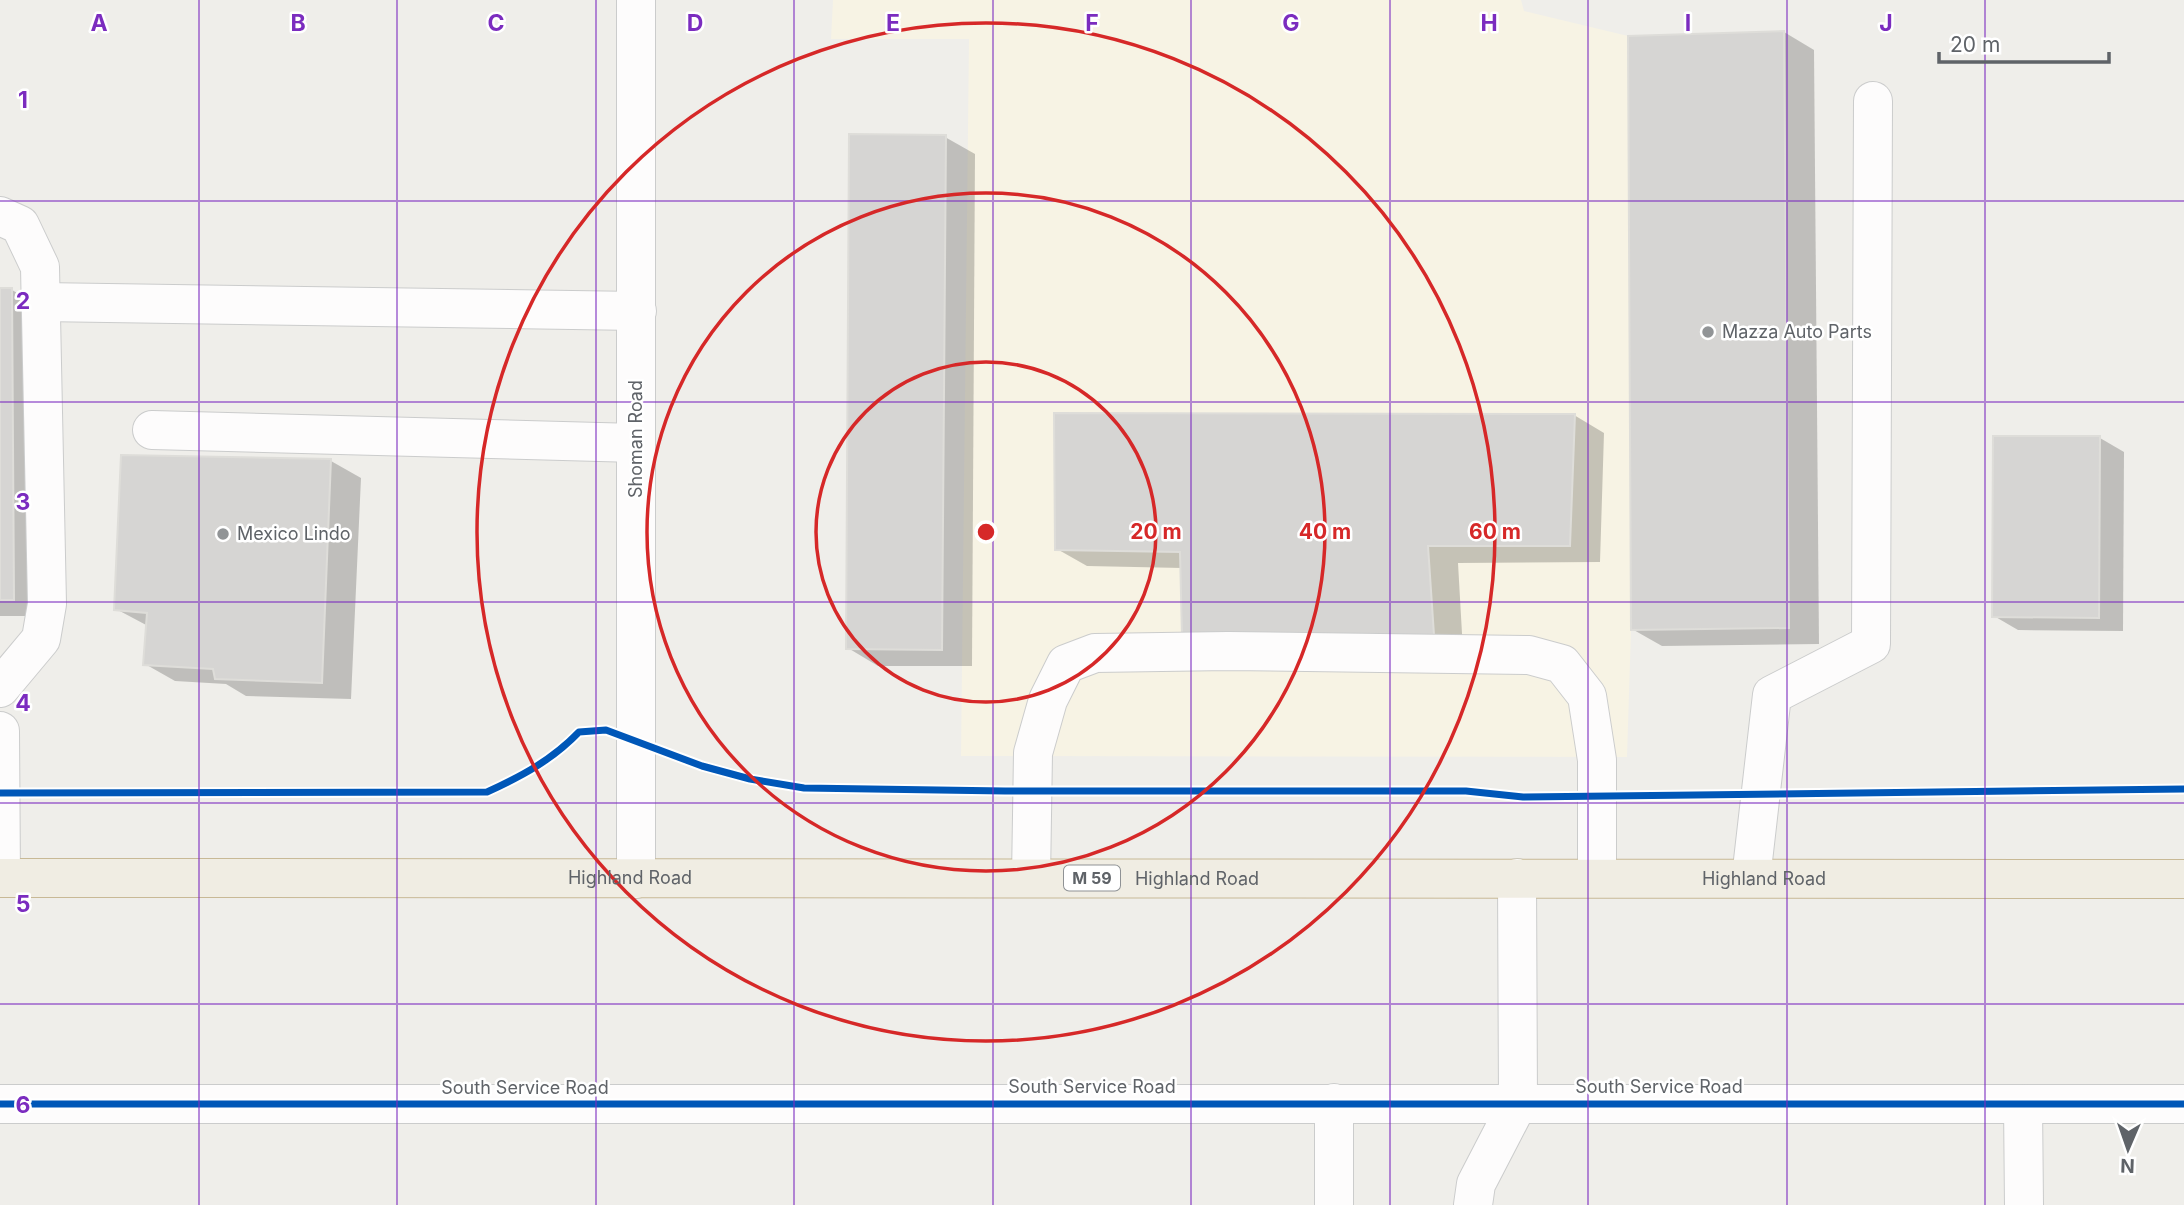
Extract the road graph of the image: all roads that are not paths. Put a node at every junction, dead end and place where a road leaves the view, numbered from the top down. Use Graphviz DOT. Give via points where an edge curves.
graph roads {
  1 [pos="636,0"];
  2 [pos="1872,101"];
  3 [pos="0,216"];
  4 [pos="41,302"];
  5 [pos="637,311"];
  6 [pos="152,430"];
  7 [pos="636,443"];
  8 [pos="0,688"];
  9 [pos="0,731"];
  10 [pos="0,878"];
  11 [pos="1031,878"];
  12 [pos="1517,878"];
  13 [pos="1597,878"];
  14 [pos="1751,878"];
  15 [pos="636,879"];
  16 [pos="2184,879"];
  17 [pos="1334,1103"];
  18 [pos="1518,1103"];
  19 [pos="0,1104"];
  20 [pos="2023,1104"];
  21 [pos="2184,1104"];
  22 [pos="1334,1205"];
  23 [pos="1474,1205"];
  24 [pos="2024,1205"];
  1 -- 5 [label="street, Shoman Road"];
  2 -- 14 [label="street" via="1871,644 1772,695"];
  3 -- 4 [label="street" via="20,225 40,267"];
  4 -- 5 [label="street"];
  4 -- 8 [label="street" via="47,604 41,639"];
  5 -- 7 [label="street, Shoman Road"];
  6 -- 7 [label="street"];
  7 -- 15 [label="street, Shoman Road"];
  9 -- 10 [label="street"];
  10 -- 15 [label="highway, Highland Road / M 59"];
  11 -- 12 [label="highway, Highland Road / M 59"];
  11 -- 13 [label="street" via="1032,753 1048,700 1066,664 1095,653 1228,652 1530,655 1562,664 1587,696 1597,760"];
  11 -- 15 [label="highway, Highland Road / M 59"];
  12 -- 13 [label="highway, Highland Road / M 59"];
  12 -- 18 [label="street"];
  13 -- 14 [label="highway, Highland Road / M 59"];
  14 -- 16 [label="highway, Highland Road / M 59"];
  17 -- 18 [label="street, South Service Road"];
  17 -- 19 [label="street, South Service Road"];
  17 -- 22 [label="street"];
  18 -- 20 [label="street, South Service Road"];
  18 -- 23 [label="street" via="1476,1184"];
  20 -- 21 [label="street, South Service Road"];
  20 -- 24 [label="street"];
}
